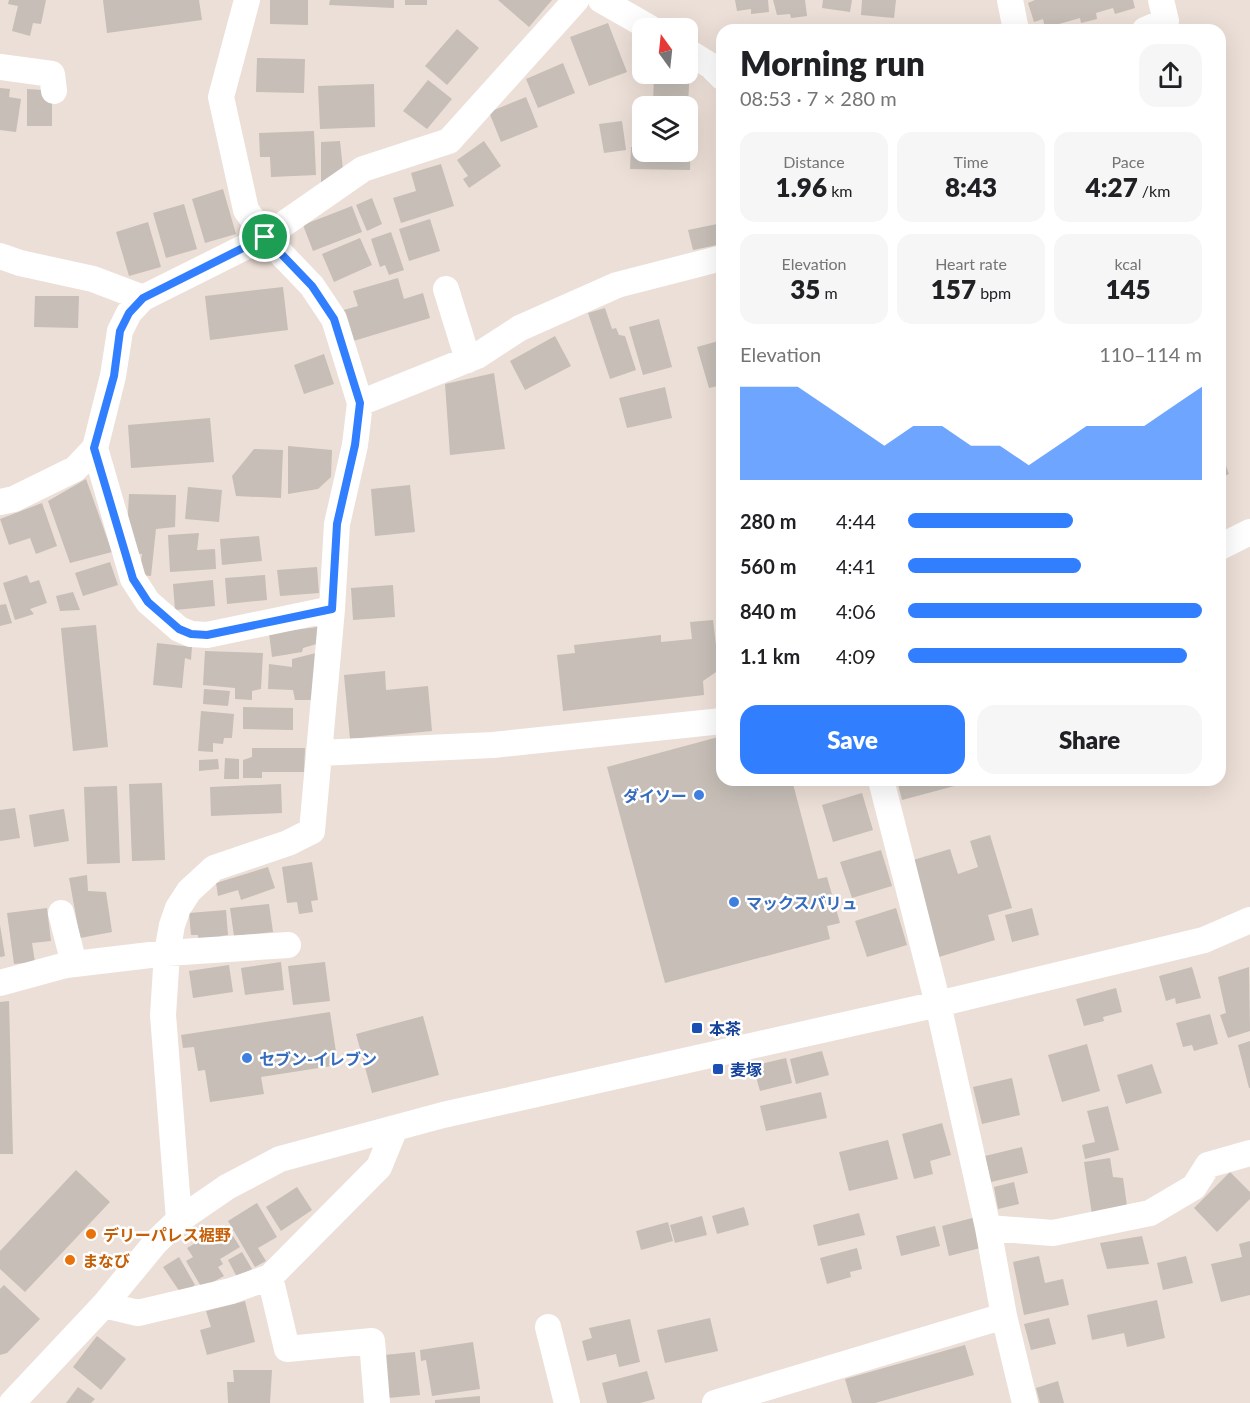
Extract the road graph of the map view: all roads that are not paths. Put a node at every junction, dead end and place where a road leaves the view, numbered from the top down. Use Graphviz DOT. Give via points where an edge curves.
graph roads {
  1 [pos="247,0"];
  2 [pos="576,0"];
  3 [pos="601,0"];
  4 [pos="1010,0"];
  5 [pos="1161,0"];
  6 [pos="632,18"];
  7 [pos="1015,24"];
  8 [pos="1159,24"];
  9 [pos="698,58"];
  10 [pos="0,67"];
  11 [pos="716,71"];
  12 [pos="54,90"];
  13 [pos="265,237"];
  14 [pos="0,256"];
  15 [pos="716,260"];
  16 [pos="446,289"];
  17 [pos="143,298"];
  18 [pos="468,360"];
  19 [pos="360,403"];
  20 [pos="94,448"];
  21 [pos="0,502"];
  22 [pos="1250,532"];
  23 [pos="1226,544"];
  24 [pos="332,609"];
  25 [pos="716,722"];
  26 [pos="319,753"];
  27 [pos="883,786"];
  28 [pos="61,913"];
  29 [pos="1250,920"];
  30 [pos="288,945"];
  31 [pos="167,953"];
  32 [pos="74,964"];
  33 [pos="0,983"];
  34 [pos="939,1004"];
  35 [pos="395,1128"];
  36 [pos="1250,1153"];
  37 [pos="180,1220"];
  38 [pos="988,1228"];
  39 [pos="270,1276"];
  40 [pos="104,1305"];
  41 [pos="1004,1317"];
  42 [pos="548,1327"];
  43 [pos="0,1399"];
  44 [pos="2,1403"];
  45 [pos="12,1403"];
  46 [pos="377,1403"];
  47 [pos="567,1403"];
  48 [pos="715,1403"];
  49 [pos="1025,1403"];
  1 -- 13 [label="street" via="220,97 246,210"];
  2 -- 13 [label="street" via="449,141 363,169"];
  3 -- 6 [label="street"];
  4 -- 7 [label="street"];
  5 -- 8 [label="street" via="1166,21"];
  9 -- 11 [label="street"];
  10 -- 12 [label="street" via="52,74"];
  13 -- 17 [label="street"];
  13 -- 19 [label="street" via="312,286 334,319"];
  14 -- 17 [label="street" via="93,279"];
  15 -- 18 [label="street" via="617,285 520,328"];
  16 -- 18 [label="street"];
  17 -- 20 [label="street" via="120,331 114,376"];
  18 -- 19 [label="street"];
  19 -- 24 [label="street" via="337,524"];
  20 -- 21 [label="street" via="75,469"];
  20 -- 24 [label="street" via="133,579 148,602 179,629 207,635"];
  22 -- 23 [label="street"];
  24 -- 26 [label="street"];
  25 -- 26 [label="street" via="493,745"];
  26 -- 31 [label="street" via="312,831 214,868 189,891 178,908"];
  27 -- 34 [label="street"];
  28 -- 32 [label="street"];
  29 -- 34 [label="street" via="1204,940"];
  30 -- 31 [label="street"];
  31 -- 32 [label="street"];
  31 -- 37 [label="street" via="163,1015"];
  32 -- 33 [label="street"];
  34 -- 35 [label="street"];
  34 -- 38 [label="street"];
  35 -- 37 [label="street" via="280,1160 227,1187"];
  35 -- 39 [label="street" via="379,1167"];
  36 -- 38 [label="street" via="1208,1165 1194,1187 1150,1213 1053,1233"];
  37 -- 40 [label="street" via="156,1242"];
  38 -- 41 [label="street"];
  39 -- 40 [label="street" via="231,1291 138,1313"];
  39 -- 46 [label="street" via="287,1349 372,1341"];
  40 -- 45 [label="street"];
  41 -- 48 [label="street"];
  41 -- 49 [label="street"];
  42 -- 47 [label="street"];
  43 -- 44 [label="street"];
}
